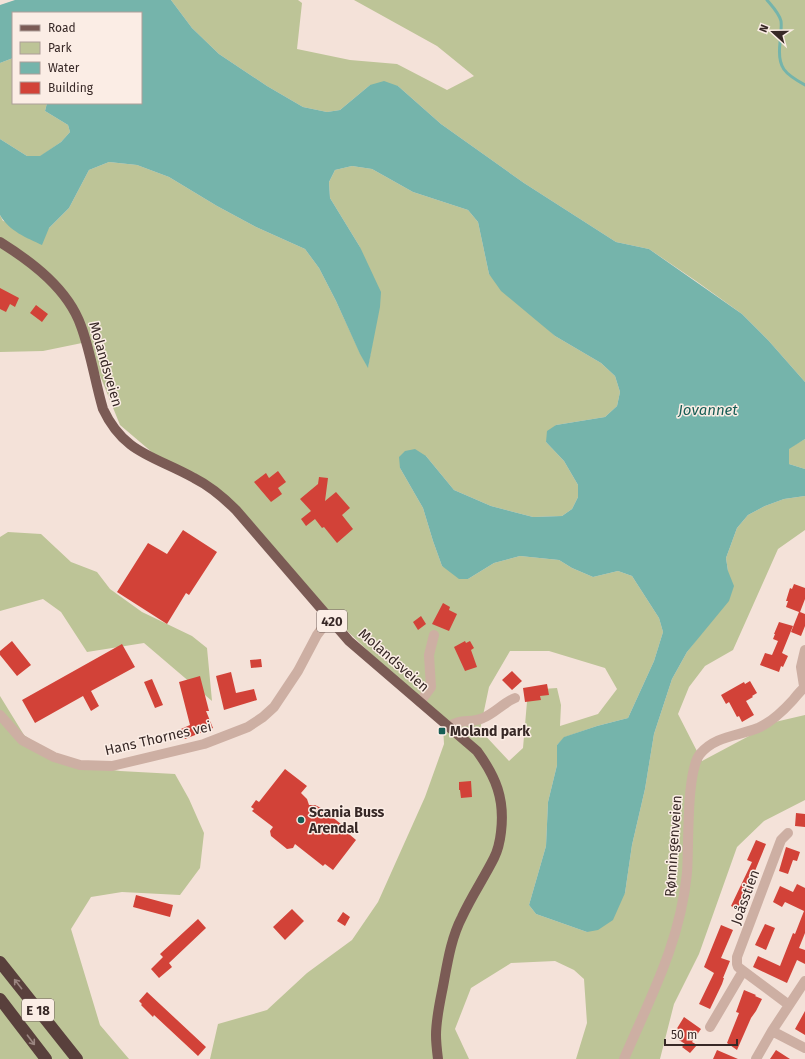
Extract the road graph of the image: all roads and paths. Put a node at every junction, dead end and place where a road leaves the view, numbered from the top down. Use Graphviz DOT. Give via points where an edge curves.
graph roads {
  1 [pos="0,242"];
  2 [pos="330,618"];
  3 [pos="434,635"];
  4 [pos="805,650"];
  5 [pos="805,687"];
  6 [pos="515,698"];
  7 [pos="420,702"];
  8 [pos="0,714"];
  9 [pos="450,726"];
  10 [pos="788,833"];
  11 [pos="0,962"];
  12 [pos="743,970"];
  13 [pos="805,981"];
  14 [pos="0,999"];
  15 [pos="789,1006"];
  16 [pos="710,1027"];
  17 [pos="772,1031"];
  18 [pos="805,1048"];
  19 [pos="46,1059"];
  20 [pos="76,1059"];
  21 [pos="438,1059"];
  22 [pos="624,1059"];
  23 [pos="756,1059"];
  1 -- 2 [label="main road, Molandsveien / 420" via="28,262 69,302 81,326 103,409 117,433 138,450 193,477 219,494"];
  2 -- 7 [label="main road, Molandsveien / 420" via="362,652"];
  2 -- 8 [label="street, Hans Thornes vei" via="316,635 298,671 274,707 248,727 204,744 112,766 80,765 54,757 22,740"];
  3 -- 7 [label="street" via="430,655 431,687"];
  4 -- 5 [label="street, Rønningenveien" via="801,667"];
  5 -- 22 [label="street, Rønningenveien" via="773,719 758,728 722,738 711,744 695,764 682,909 659,981"];
  6 -- 9 [label="street" via="484,718 454,723"];
  7 -- 9 [label="main road, Molandsveien / 420"];
  9 -- 21 [label="main road, Molandsveien / 420" via="489,766 499,791 503,816 500,843 495,857 461,917 454,939 439,1004 436,1035"];
  10 -- 12 [label="street, Joåsstien" via="781,840 737,957 736,964"];
  20 -- 11 [label="highway, E 18, one-way"];
  12 -- 15 [label="street"];
  12 -- 16 [label="street"];
  13 -- 15 [label="street"];
  14 -- 19 [label="highway, E 18, one-way"];
  15 -- 17 [label="street"];
  17 -- 18 [label="street"];
  17 -- 23 [label="street"];
}
